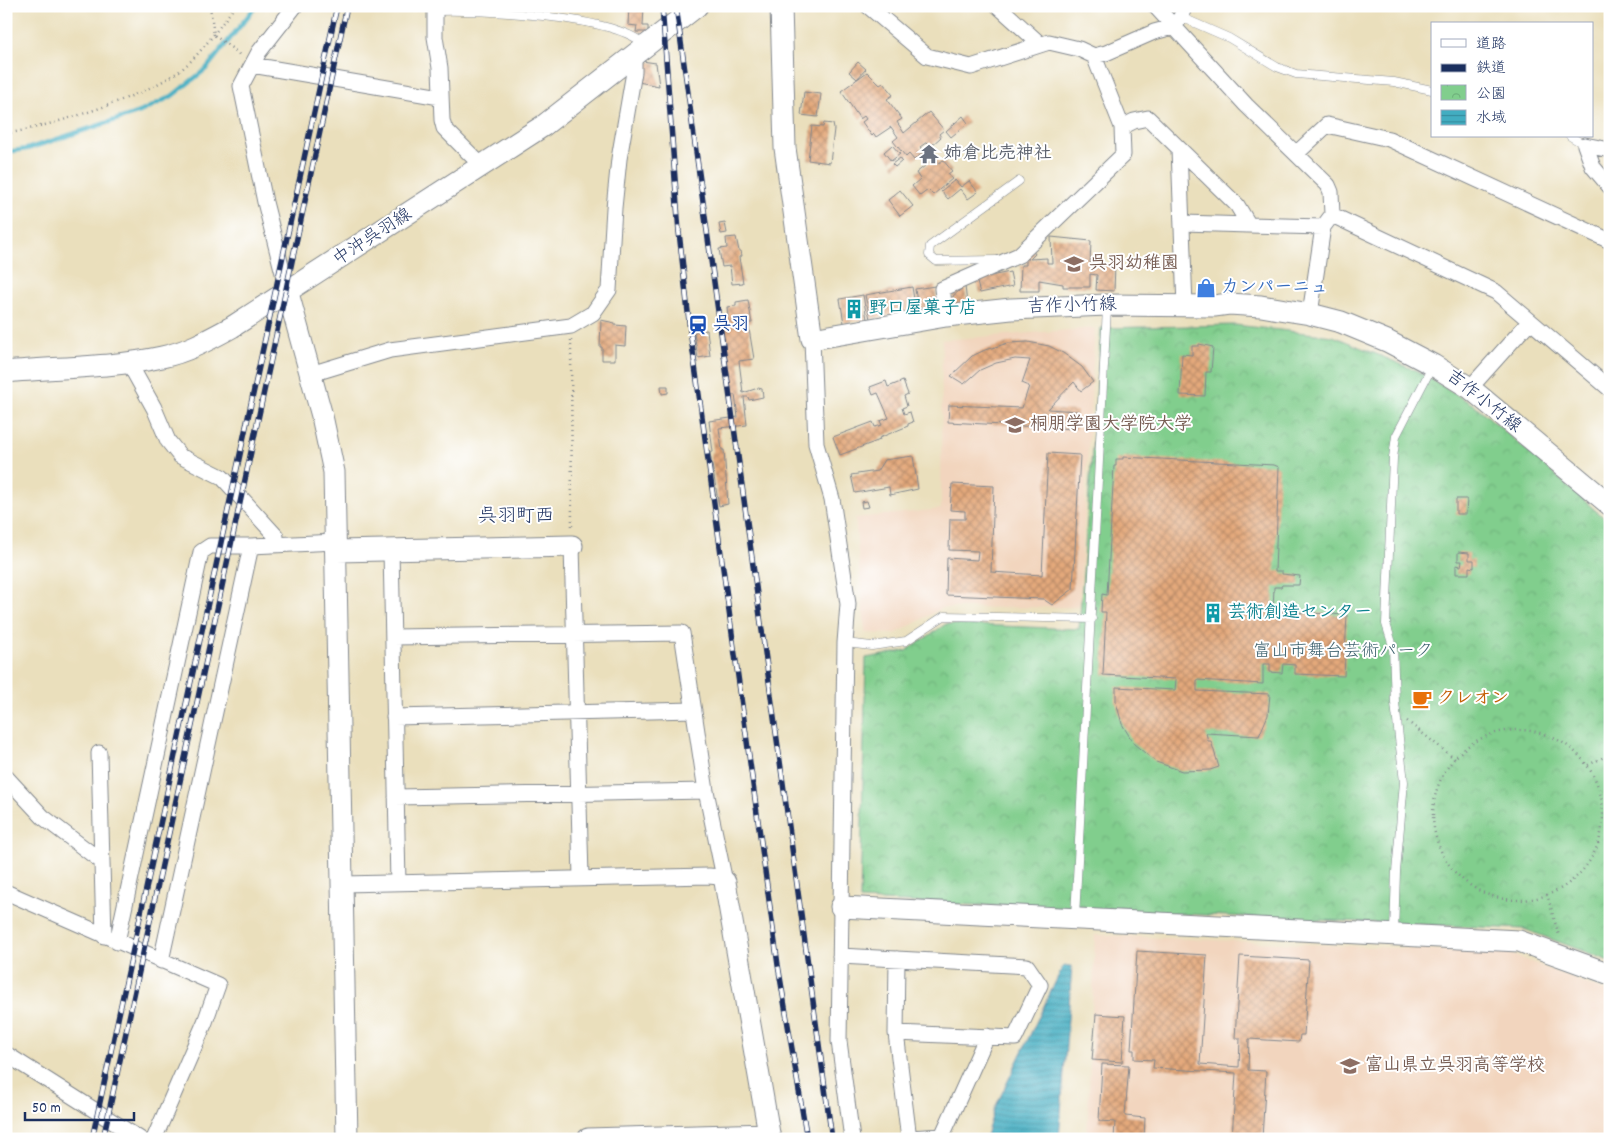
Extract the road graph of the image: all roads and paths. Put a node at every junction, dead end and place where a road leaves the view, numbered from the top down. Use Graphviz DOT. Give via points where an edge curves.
graph roads {
  1 [pos="210,6"];
  2 [pos="235,6"];
  3 [pos="294,6"];
  4 [pos="781,6"];
  5 [pos="868,6"];
  6 [pos="998,6"];
  7 [pos="1155,6"];
  8 [pos="436,8"];
  9 [pos="691,8"];
  10 [pos="1179,17"];
  11 [pos="214,34"];
  12 [pos="1039,43"];
  13 [pos="640,52"];
  14 [pos="1094,56"];
  15 [pos="250,67"];
  16 [pos="1431,90"];
  17 [pos="440,97"];
  18 [pos="1122,127"];
  19 [pos="6,134"];
  20 [pos="1573,138"];
  21 [pos="1585,145"];
  22 [pos="1179,149"];
  23 [pos="1610,150"];
  24 [pos="1297,153"];
  25 [pos="483,167"];
  26 [pos="1019,181"];
  27 [pos="1610,187"];
  28 [pos="1327,221"];
  29 [pos="1183,223"];
  30 [pos="1249,225"];
  31 [pos="1610,242"];
  32 [pos="1004,260"];
  33 [pos="288,293"];
  34 [pos="1107,305"];
  35 [pos="1185,306"];
  36 [pos="1310,314"];
  37 [pos="946,316"];
  38 [pos="1530,321"];
  39 [pos="571,326"];
  40 [pos="812,339"];
  41 [pos="129,363"];
  42 [pos="1433,365"];
  43 [pos="6,372"];
  44 [pos="311,374"];
  45 [pos="1470,388"];
  46 [pos="1610,389"];
  47 [pos="1610,505"];
  48 [pos="276,536"];
  49 [pos="251,546"];
  50 [pos="337,546"];
  51 [pos="572,546"];
  52 [pos="391,550"];
  53 [pos="1092,619"];
  54 [pos="574,635"];
  55 [pos="393,638"];
  56 [pos="845,642"];
  57 [pos="694,710"];
  58 [pos="1396,712"];
  59 [pos="577,714"];
  60 [pos="394,717"];
  61 [pos="99,753"];
  62 [pos="1610,754"];
  63 [pos="1455,759"];
  64 [pos="1588,765"];
  65 [pos="6,776"];
  66 [pos="706,791"];
  67 [pos="579,794"];
  68 [pos="396,797"];
  69 [pos="100,860"];
  70 [pos="581,877"];
  71 [pos="725,882"];
  72 [pos="398,883"];
  73 [pos="343,884"];
  74 [pos="7,894"];
  75 [pos="1547,894"];
  76 [pos="841,906"];
  77 [pos="1075,917"];
  78 [pos="1394,934"];
  79 [pos="111,939"];
  80 [pos="840,956"];
  81 [pos="1565,958"];
  82 [pos="897,959"];
  83 [pos="161,961"];
  84 [pos="1610,974"];
  85 [pos="896,1033"];
  86 [pos="987,1036"];
  87 [pos="6,1054"];
  88 [pos="769,1136"];
  89 [pos="909,1138"];
  90 [pos="140,1139"];
  91 [pos="154,1139"];
  92 [pos="348,1139"];
  93 [pos="588,1139"];
  94 [pos="852,1139"];
  1 -- 11 [label="path"];
  2 -- 11 [label="path"];
  3 -- 15 [label="street"];
  4 -- 40 [label="street" via="785,148"];
  5 -- 12 [label="street" via="927,56 959,66 977,66"];
  6 -- 12 [label="street"];
  7 -- 10 [label="street"];
  8 -- 13 [label="lane" via="584,21 638,38"];
  8 -- 17 [label="street"];
  9 -- 13 [label="street, 中沖呉羽線"];
  10 -- 14 [label="street" via="1154,32"];
  10 -- 16 [label="lane" via="1229,38 1276,67 1296,74 1394,82"];
  10 -- 24 [label="street" via="1246,105"];
  11 -- 15 [label="path"];
  11 -- 19 [label="path" via="179,72 143,90 29,130"];
  12 -- 14 [label="street" via="1079,49"];
  13 -- 25 [label="street, 中沖呉羽線"];
  13 -- 39 [label="street" via="619,159 608,290 593,313"];
  14 -- 18 [label="street"];
  15 -- 17 [label="street"];
  15 -- 33 [label="street" via="242,86 242,98"];
  17 -- 25 [label="street" via="444,128"];
  18 -- 22 [label="street" via="1148,118"];
  18 -- 32 [label="street" via="1124,155 1019,256"];
  20 -- 21 [label="lane"];
  21 -- 23 [label="street"];
  21 -- 27 [label="street" via="1593,167"];
  22 -- 29 [label="street"];
  22 -- 30 [label="street" via="1237,205"];
  24 -- 28 [label="street" via="1328,185 1331,192"];
  24 -- 31 [label="street" via="1327,125 1389,139"];
  25 -- 33 [label="street, 中沖呉羽線"];
  26 -- 32 [label="lane" via="930,246 929,255 936,261"];
  28 -- 30 [label="street"];
  28 -- 36 [label="street"];
  28 -- 38 [label="street" via="1496,292"];
  29 -- 30 [label="street"];
  29 -- 35 [label="street"];
  32 -- 37 [label="street" via="942,289"];
  33 -- 41 [label="street, 中沖呉羽線" via="232,328 191,348"];
  33 -- 44 [label="street"];
  34 -- 35 [label="street, 吉作小竹線"];
  34 -- 37 [label="street, 吉作小竹線" via="1011,309"];
  34 -- 53 [label="lane"];
  35 -- 36 [label="street, 吉作小竹線" via="1229,304"];
  36 -- 42 [label="street, 吉作小竹線" via="1365,331"];
  37 -- 40 [label="street, 吉作小竹線"];
  38 -- 45 [label="street"];
  38 -- 46 [label="street"];
  39 -- 44 [label="street" via="390,350"];
  39 -- 51 [label="path"];
  40 -- 56 [label="street" via="816,444 832,499 848,604"];
  41 -- 43 [label="street, 中沖呉羽線"];
  41 -- 48 [label="street" via="168,441 180,456 222,477"];
  42 -- 45 [label="street, 吉作小竹線"];
  42 -- 58 [label="lane" via="1396,436 1393,458 1386,624 1393,646"];
  44 -- 50 [label="street" via="334,472"];
  45 -- 47 [label="street, 吉作小竹線"];
  49 -- 50 [label="street"];
  49 -- 79 [label="street" via="210,546 201,552"];
  49 -- 83 [label="street"];
  50 -- 52 [label="street"];
  50 -- 73 [label="street"];
  51 -- 52 [label="street"];
  51 -- 54 [label="street"];
  52 -- 55 [label="street"];
  53 -- 56 [label="lane" via="944,616 906,641 872,646"];
  53 -- 77 [label="lane"];
  54 -- 55 [label="street"];
  54 -- 57 [label="street" via="682,634"];
  54 -- 59 [label="street"];
  55 -- 60 [label="street"];
  56 -- 76 [label="street"];
  57 -- 59 [label="street"];
  57 -- 66 [label="street"];
  58 -- 63 [label="path"];
  58 -- 78 [label="lane" via="1404,800 1396,872"];
  59 -- 60 [label="street"];
  59 -- 67 [label="street"];
  60 -- 68 [label="street"];
  61 -- 69 [label="street"];
  62 -- 64 [label="path"];
  63 -- 64 [label="path" via="1464,749 1488,735 1516,729 1543,733 1560,741"];
  63 -- 75 [label="path" via="1446,770 1435,796 1433,824 1441,851 1457,875 1480,891 1507,900 1535,899"];
  64 -- 75 [label="path" via="1600,791 1603,819 1598,847 1583,871 1561,889"];
  65 -- 69 [label="street" via="43,817"];
  66 -- 67 [label="street"];
  66 -- 71 [label="street"];
  67 -- 68 [label="street"];
  67 -- 70 [label="street"];
  68 -- 72 [label="street"];
  69 -- 79 [label="street"];
  70 -- 71 [label="street" via="709,876 719,877"];
  70 -- 72 [label="street"];
  71 -- 88 [label="street"];
  72 -- 73 [label="street"];
  73 -- 92 [label="street"];
  74 -- 79 [label="street"];
  75 -- 81 [label="path"];
  76 -- 77 [label="street"];
  76 -- 80 [label="street"];
  77 -- 78 [label="street"];
  78 -- 81 [label="street" via="1518,941"];
  79 -- 83 [label="street"];
  80 -- 82 [label="street"];
  80 -- 94 [label="street" via="839,1042"];
  81 -- 84 [label="street"];
  82 -- 85 [label="street"];
  82 -- 86 [label="street" via="1028,966 1040,985 1016,1038"];
  83 -- 91 [label="street" via="218,985"];
  85 -- 86 [label="street"];
  85 -- 89 [label="street"];
  86 -- 89 [label="street" via="942,1136"];
  87 -- 90 [label="street"];
  88 -- 93 [label="street"];
}
